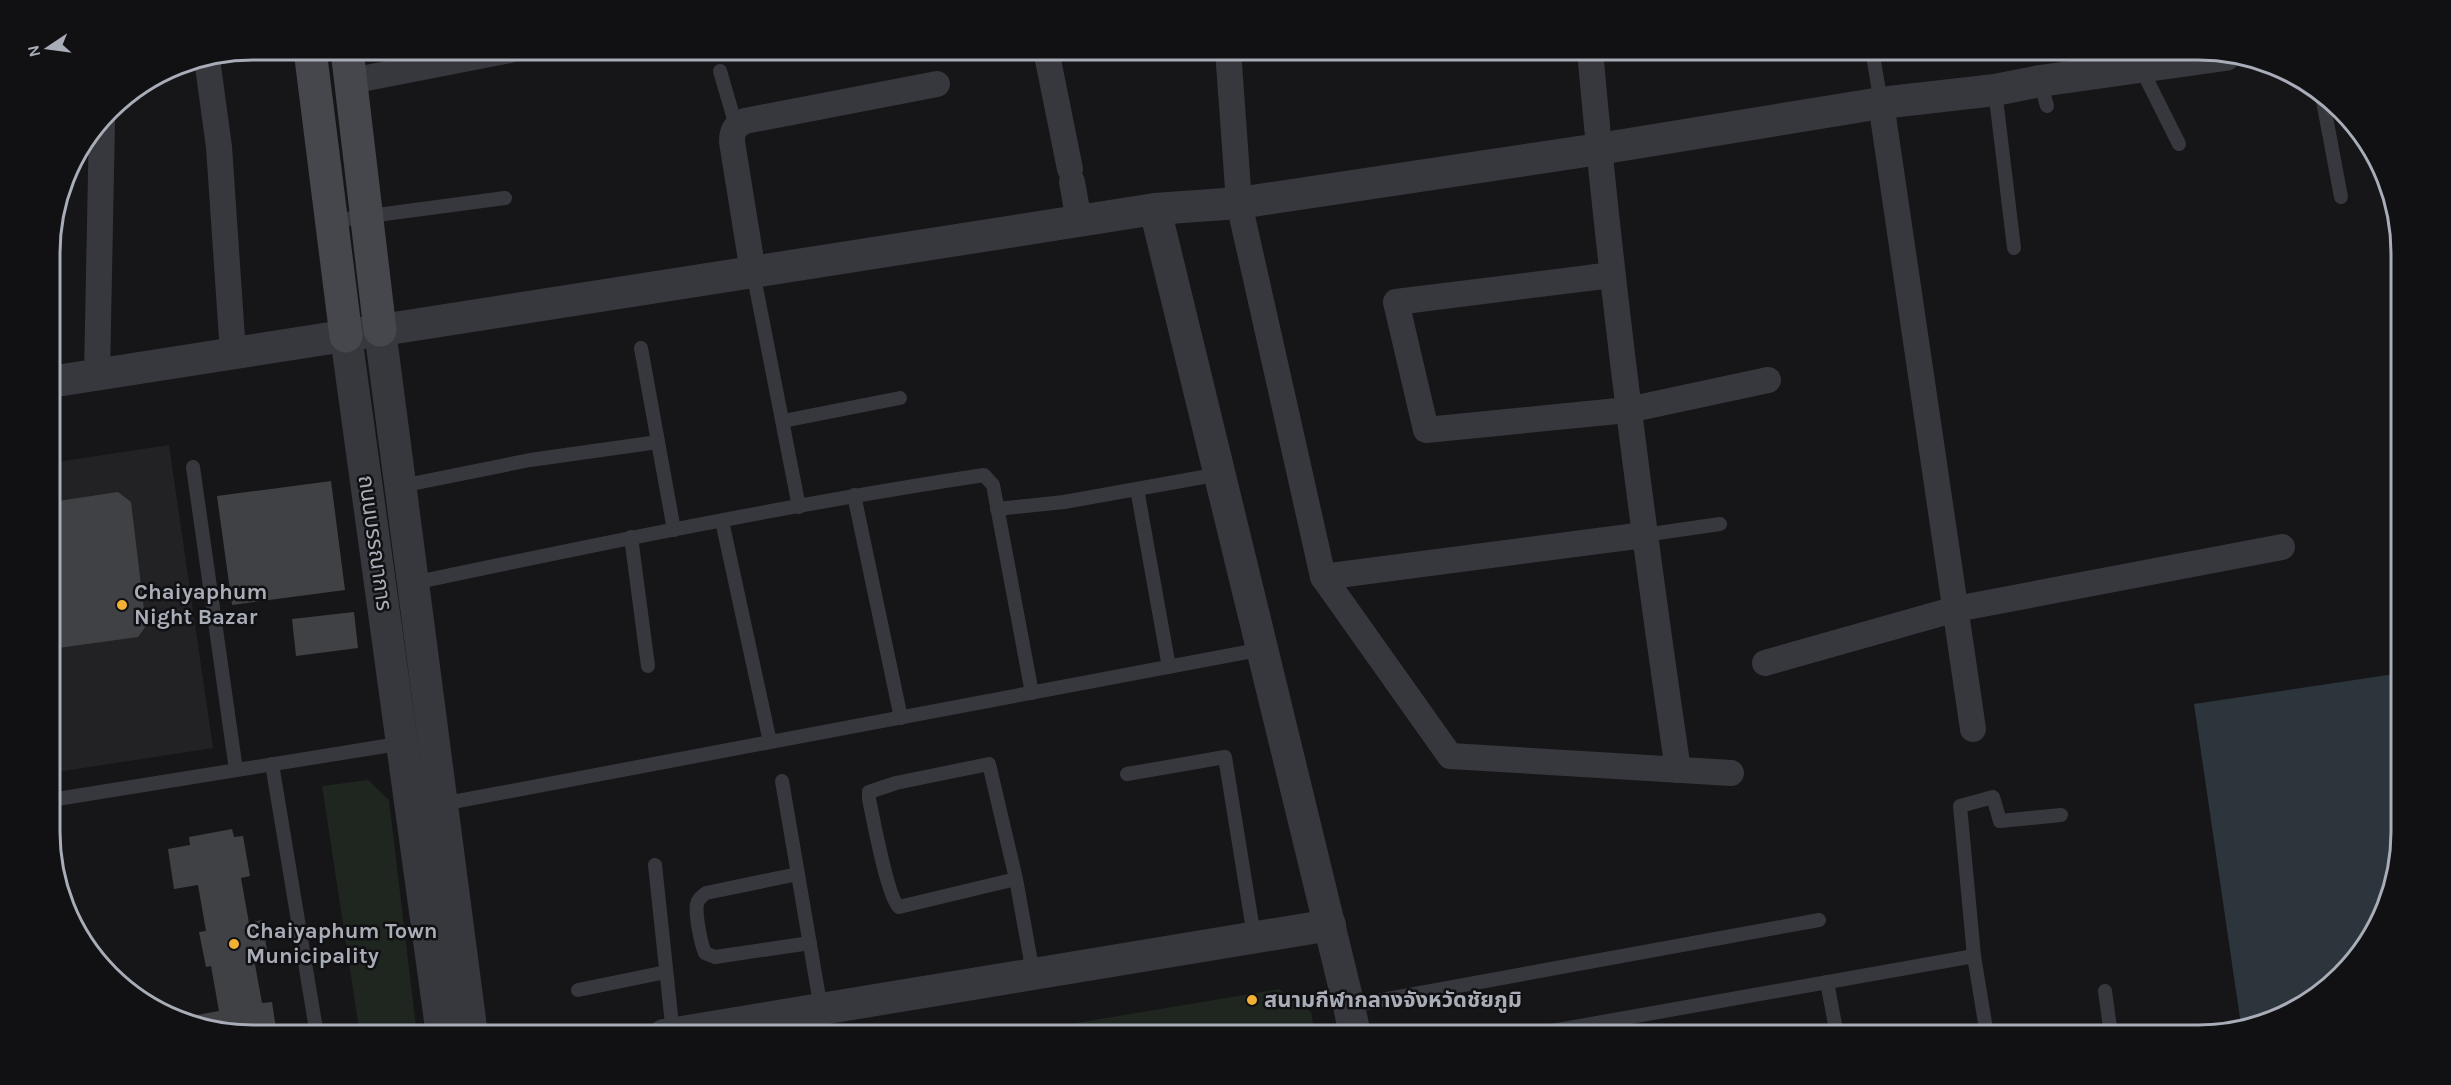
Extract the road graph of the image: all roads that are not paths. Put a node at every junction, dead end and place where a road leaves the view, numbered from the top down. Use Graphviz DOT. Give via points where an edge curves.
graph roads {
  1 [pos="311,60"];
  2 [pos="403,60"];
  3 [pos="1048,60"];
  4 [pos="1229,60"];
  5 [pos="1591,60"];
  6 [pos="1874,60"];
  7 [pos="2186,60"];
  8 [pos="349,65"];
  9 [pos="208,66"];
  10 [pos="2140,66"];
  11 [pos="720,71"];
  12 [pos="937,84"];
  13 [pos="1995,90"];
  14 [pos="1881,103"];
  15 [pos="2324,108"];
  16 [pos="736,126"];
  17 [pos="102,134"];
  18 [pos="2179,144"];
  19 [pos="1599,149"];
  20 [pos="2342,197"];
  21 [pos="505,198"];
  22 [pos="1239,203"];
  23 [pos="1155,208"];
  24 [pos="367,216"];
  25 [pos="332,221"];
  26 [pos="1078,221"];
  27 [pos="2014,248"];
  28 [pos="753,272"];
  29 [pos="1612,275"];
  30 [pos="380,330"];
  31 [pos="346,336"];
  32 [pos="641,348"];
  33 [pos="233,353"];
  34 [pos="97,375"];
  35 [pos="1768,380"];
  36 [pos="60,381"];
  37 [pos="900,398"];
  38 [pos="1628,410"];
  39 [pos="783,421"];
  40 [pos="658,442"];
  41 [pos="193,468"];
  42 [pos="1220,474"];
  43 [pos="401,486"];
  44 [pos="1137,489"];
  45 [pos="854,495"];
  46 [pos="799,507"];
  47 [pos="997,509"];
  48 [pos="722,521"];
  49 [pos="1720,524"];
  50 [pos="674,530"];
  51 [pos="1644,536"];
  52 [pos="631,537"];
  53 [pos="2282,547"];
  54 [pos="1323,577"];
  55 [pos="413,583"];
  56 [pos="1956,609"];
  57 [pos="1263,649"];
  58 [pos="1765,663"];
  59 [pos="648,666"];
  60 [pos="1169,667"];
  61 [pos="1032,693"];
  62 [pos="901,718"];
  63 [pos="1973,729"];
  64 [pos="433,738"];
  65 [pos="770,742"];
  66 [pos="402,743"];
  67 [pos="272,764"];
  68 [pos="236,770"];
  69 [pos="1678,770"];
  70 [pos="1731,773"];
  71 [pos="1127,774"];
  72 [pos="782,781"];
  73 [pos="60,799"];
  74 [pos="442,804"];
  75 [pos="2061,815"];
  76 [pos="655,865"];
  77 [pos="798,874"];
  78 [pos="1016,879"];
  79 [pos="1819,920"];
  80 [pos="1330,925"];
  81 [pos="1254,936"];
  82 [pos="810,943"];
  83 [pos="1974,956"];
  84 [pos="666,972"];
  85 [pos="1033,973"];
  86 [pos="1827,982"];
  87 [pos="578,990"];
  88 [pos="2105,991"];
  89 [pos="821,1009"];
  90 [pos="1352,1020"];
  91 [pos="315,1025"];
  92 [pos="441,1025"];
  93 [pos="471,1025"];
  94 [pos="668,1025"];
  95 [pos="727,1025"];
  96 [pos="1598,1025"];
  97 [pos="1835,1025"];
  98 [pos="1985,1025"];
  99 [pos="2109,1025"];
  1 -- 25 [label="main road, ถนนบรรณาการ"];
  2 -- 8 [label="street"];
  3 -- 26 [label="street"];
  4 -- 22 [label="street"];
  5 -- 19 [label="street"];
  6 -- 14 [label="lane"];
  7 -- 10 [label="street"];
  8 -- 24 [label="main road, ถนนบรรณาการ"];
  9 -- 33 [label="street" via="219,147"];
  10 -- 13 [label="street" via="2044,94"];
  10 -- 18 [label="lane"];
  11 -- 16 [label="lane"];
  12 -- 16 [label="street" via="745,121"];
  13 -- 14 [label="street"];
  13 -- 27 [label="lane"];
  14 -- 19 [label="street"];
  14 -- 56 [label="street"];
  15 -- 20 [label="lane"];
  16 -- 28 [label="street" via="732,142"];
  17 -- 34 [label="street"];
  19 -- 22 [label="street"];
  19 -- 29 [label="street"];
  21 -- 24 [label="lane"];
  22 -- 23 [label="street"];
  22 -- 54 [label="street"];
  23 -- 26 [label="street"];
  23 -- 42 [label="street"];
  24 -- 25 [label="lane"];
  24 -- 30 [label="main road, ถนนบรรณาการ"];
  25 -- 31 [label="main road, ถนนบรรณาการ"];
  26 -- 28 [label="street"];
  28 -- 30 [label="street"];
  28 -- 39 [label="lane"];
  29 -- 38 [label="street"];
  29 -- 38 [label="street" via="1396,302 1426,430"];
  30 -- 31 [label="street"];
  30 -- 43 [label="street, ถนนบรรณาการ"];
  31 -- 33 [label="street"];
  31 -- 66 [label="street, ถนนบรรณาการ"];
  32 -- 40 [label="lane"];
  33 -- 34 [label="street"];
  34 -- 36 [label="street"];
  35 -- 38 [label="street"];
  37 -- 39 [label="lane"];
  38 -- 51 [label="street"];
  39 -- 46 [label="lane"];
  40 -- 43 [label="lane" via="530,460"];
  40 -- 50 [label="lane"];
  41 -- 68 [label="lane"];
  42 -- 44 [label="lane"];
  42 -- 57 [label="street"];
  43 -- 55 [label="street, ถนนบรรณาการ"];
  44 -- 47 [label="lane"];
  44 -- 60 [label="lane"];
  45 -- 46 [label="lane"];
  45 -- 47 [label="lane" via="984,475 993,485"];
  45 -- 62 [label="lane"];
  46 -- 48 [label="lane"];
  47 -- 61 [label="lane"];
  48 -- 50 [label="lane"];
  48 -- 65 [label="lane"];
  49 -- 51 [label="lane"];
  50 -- 52 [label="lane"];
  51 -- 54 [label="street"];
  51 -- 69 [label="street"];
  52 -- 55 [label="lane"];
  52 -- 59 [label="lane"];
  53 -- 56 [label="street"];
  54 -- 69 [label="street" via="1450,756"];
  55 -- 64 [label="street, ถนนบรรณาการ"];
  56 -- 58 [label="street"];
  56 -- 63 [label="street"];
  57 -- 60 [label="lane"];
  57 -- 80 [label="street"];
  60 -- 61 [label="lane"];
  61 -- 62 [label="lane"];
  62 -- 65 [label="lane"];
  64 -- 66 [label="lane"];
  64 -- 74 [label="street, ถนนบรรณาการ"];
  65 -- 74 [label="lane"];
  66 -- 67 [label="lane"];
  66 -- 92 [label="street, ถนนบรรณาการ"];
  67 -- 68 [label="lane"];
  67 -- 91 [label="lane"];
  68 -- 73 [label="lane"];
  69 -- 70 [label="street"];
  71 -- 81 [label="lane" via="1225,757"];
  72 -- 77 [label="lane"];
  74 -- 93 [label="street, ถนนบรรณาการ"];
  75 -- 83 [label="lane" via="2000,821 1993,797 1960,806"];
  76 -- 84 [label="lane"];
  77 -- 82 [label="lane"];
  77 -- 82 [label="lane" via="706,893 700,897 697,913 705,953 715,957"];
  78 -- 78 [label="lane" via="899,907 888,884 869,792 989,765"];
  78 -- 85 [label="lane"];
  79 -- 90 [label="lane"];
  80 -- 81 [label="street"];
  80 -- 90 [label="street"];
  81 -- 85 [label="street"];
  82 -- 89 [label="lane"];
  83 -- 86 [label="lane"];
  83 -- 98 [label="lane"];
  84 -- 87 [label="lane"];
  84 -- 94 [label="lane"];
  85 -- 89 [label="street"];
  86 -- 96 [label="lane"];
  86 -- 97 [label="lane"];
  88 -- 99 [label="lane"];
  89 -- 95 [label="street"];
}
